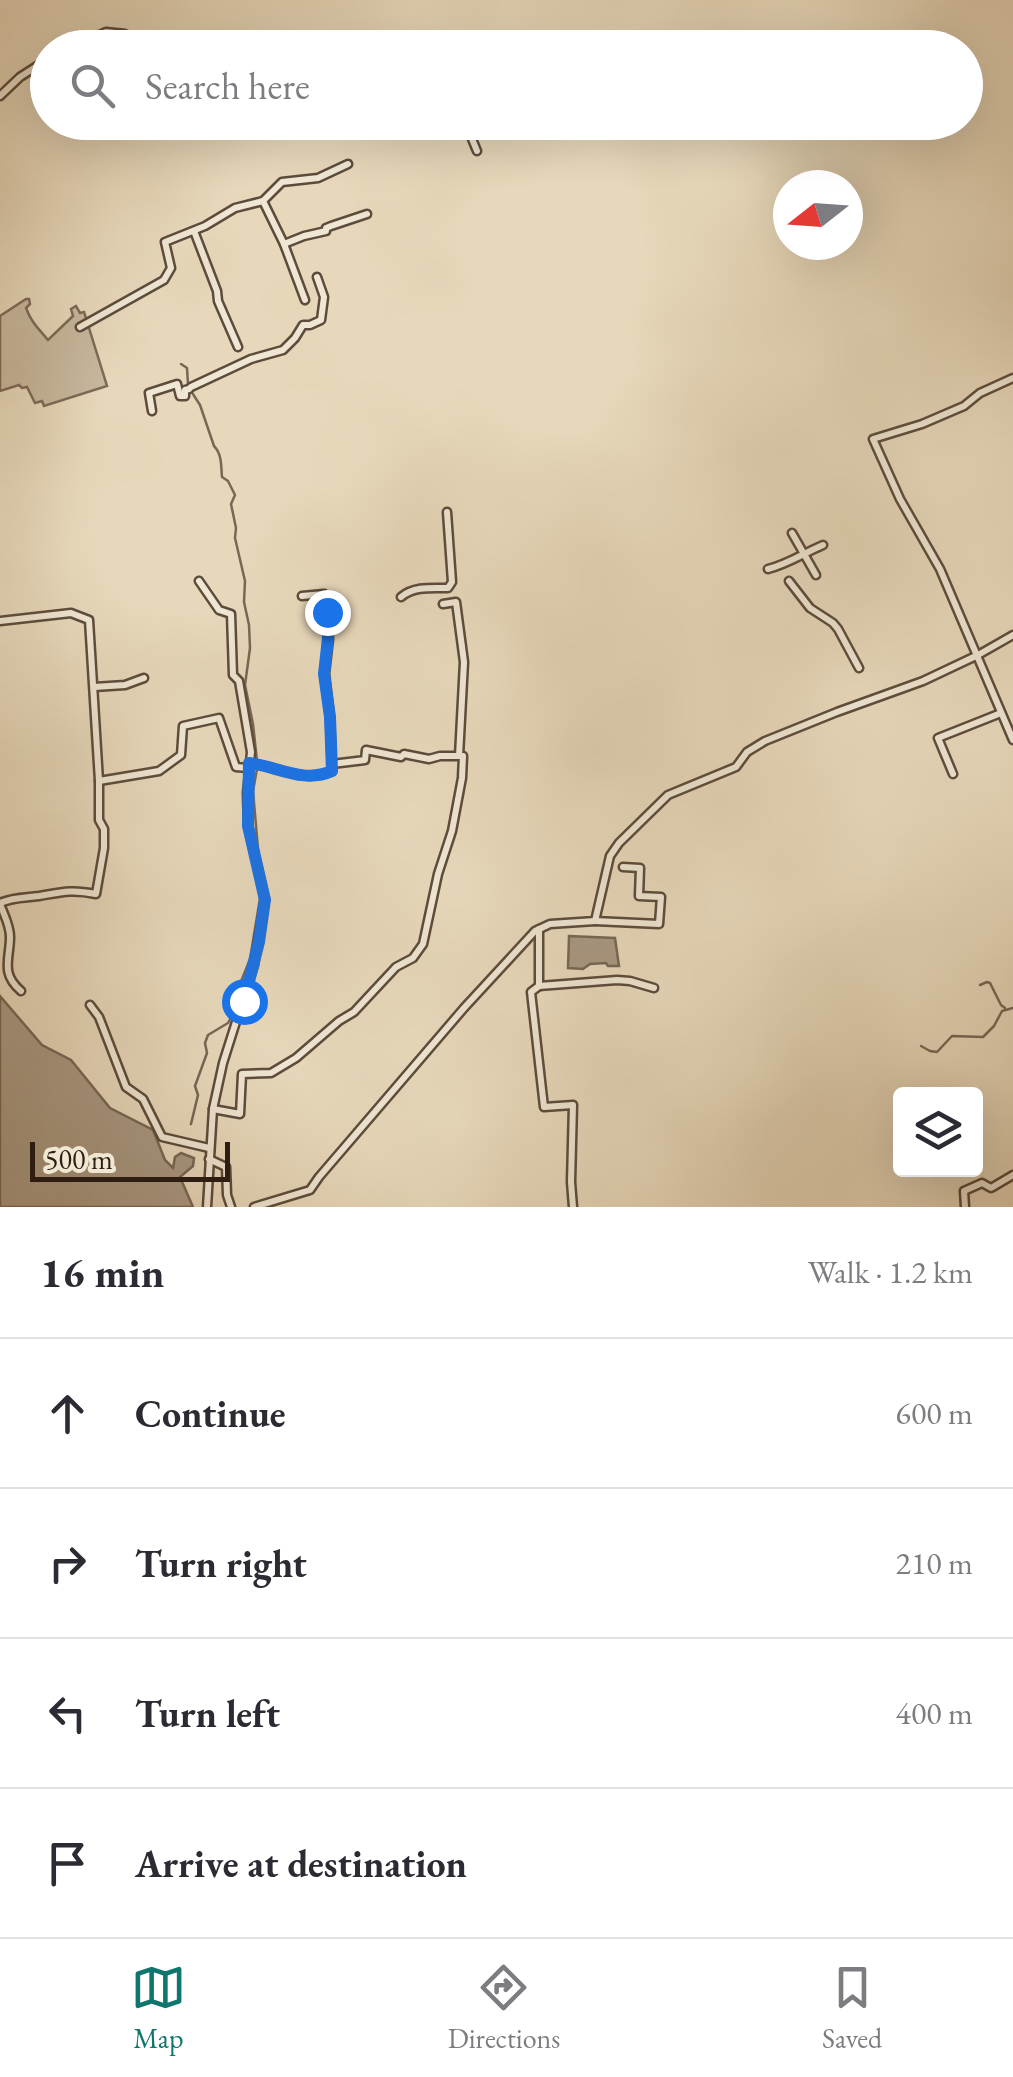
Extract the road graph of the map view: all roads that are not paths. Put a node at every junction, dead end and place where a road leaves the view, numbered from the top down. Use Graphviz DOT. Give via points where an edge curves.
graph roads {
  1 [pos="30,70"];
  2 [pos="0,96"];
  3 [pos="472,140"];
  4 [pos="476,151"];
  5 [pos="348,164"];
  6 [pos="263,200"];
  7 [pos="367,214"];
  8 [pos="194,231"];
  9 [pos="284,244"];
  10 [pos="317,277"];
  11 [pos="305,300"];
  12 [pos="80,327"];
  13 [pos="238,347"];
  14 [pos="1013,378"];
  15 [pos="152,411"];
  16 [pos="448,512"];
  17 [pos="792,533"];
  18 [pos="823,545"];
  19 [pos="804,554"];
  20 [pos="783,566"];
  21 [pos="768,569"];
  22 [pos="816,575"];
  23 [pos="199,581"];
  24 [pos="302,596"];
  25 [pos="402,597"];
  26 [pos="442,604"];
  27 [pos="0,621"];
  28 [pos="1013,635"];
  29 [pos="978,656"];
  30 [pos="859,668"];
  31 [pos="144,678"];
  32 [pos="94,687"];
  33 [pos="1001,712"];
  34 [pos="1013,740"];
  35 [pos="463,756"];
  36 [pos="332,764"];
  37 [pos="249,766"];
  38 [pos="954,774"];
  39 [pos="100,780"];
  40 [pos="623,866"];
  41 [pos="0,904"];
  42 [pos="595,920"];
  43 [pos="539,929"];
  44 [pos="538,986"];
  45 [pos="654,988"];
  46 [pos="21,990"];
  47 [pos="90,1005"];
  48 [pos="213,1109"];
  49 [pos="209,1148"];
  50 [pos="209,1159"];
  51 [pos="1013,1175"];
  52 [pos="207,1207"];
  53 [pos="230,1207"];
  54 [pos="254,1207"];
  55 [pos="573,1207"];
  56 [pos="965,1207"];
  1 -- 2 [label="street"];
  3 -- 4 [label="street"];
  5 -- 6 [label="street" via="318,178 282,182"];
  6 -- 8 [label="street"];
  6 -- 9 [label="street"];
  7 -- 9 [label="street"];
  8 -- 12 [label="street" via="165,242 171,268 164,280"];
  8 -- 13 [label="street"];
  9 -- 11 [label="street"];
  10 -- 15 [label="street" via="322,320 303,325 282,350 251,359 185,396 177,384 149,393"];
  14 -- 29 [label="street" via="964,406 872,439"];
  16 -- 25 [label="street" via="452,582"];
  17 -- 19 [label="street"];
  18 -- 19 [label="street"];
  19 -- 20 [label="street"];
  19 -- 22 [label="street"];
  20 -- 21 [label="street"];
  20 -- 30 [label="street" via="810,608 838,629"];
  23 -- 37 [label="street" via="220,610 231,614 233,675"];
  24 -- 36 [label="street" via="324,594 326,600"];
  26 -- 36 [label="street" via="456,602 464,662 459,756 366,750 365,760"];
  27 -- 32 [label="street" via="71,613 90,620"];
  28 -- 29 [label="street"];
  29 -- 33 [label="street"];
  29 -- 42 [label="street" via="766,741 736,767 668,795 610,856"];
  31 -- 32 [label="street"];
  32 -- 39 [label="street"];
  33 -- 34 [label="street"];
  33 -- 38 [label="street" via="938,738"];
  35 -- 48 [label="street" via="423,944 296,1058 271,1073 242,1074 240,1114"];
  36 -- 37 [label="street" via="330,774 292,775"];
  37 -- 39 [label="street" via="236,767 219,718 182,726 181,756 159,771"];
  37 -- 48 [label="street" via="248,826 265,900 254,965"];
  39 -- 41 [label="street" via="104,848 96,894 66,890"];
  40 -- 42 [label="street" via="640,868 639,896 662,897 659,924"];
  41 -- 46 [label="street" via="9,926 7,972"];
  42 -- 43 [label="street"];
  43 -- 44 [label="street"];
  43 -- 54 [label="street" via="310,1190"];
  44 -- 45 [label="street" via="616,980"];
  44 -- 55 [label="street" via="531,992 544,1107 573,1106"];
  47 -- 49 [label="street" via="126,1087 143,1098 162,1137"];
  48 -- 49 [label="street"];
  49 -- 50 [label="street"];
  50 -- 52 [label="street"];
  50 -- 53 [label="street" via="226,1167"];
  51 -- 56 [label="street" via="991,1188 982,1182 964,1190"];
}
